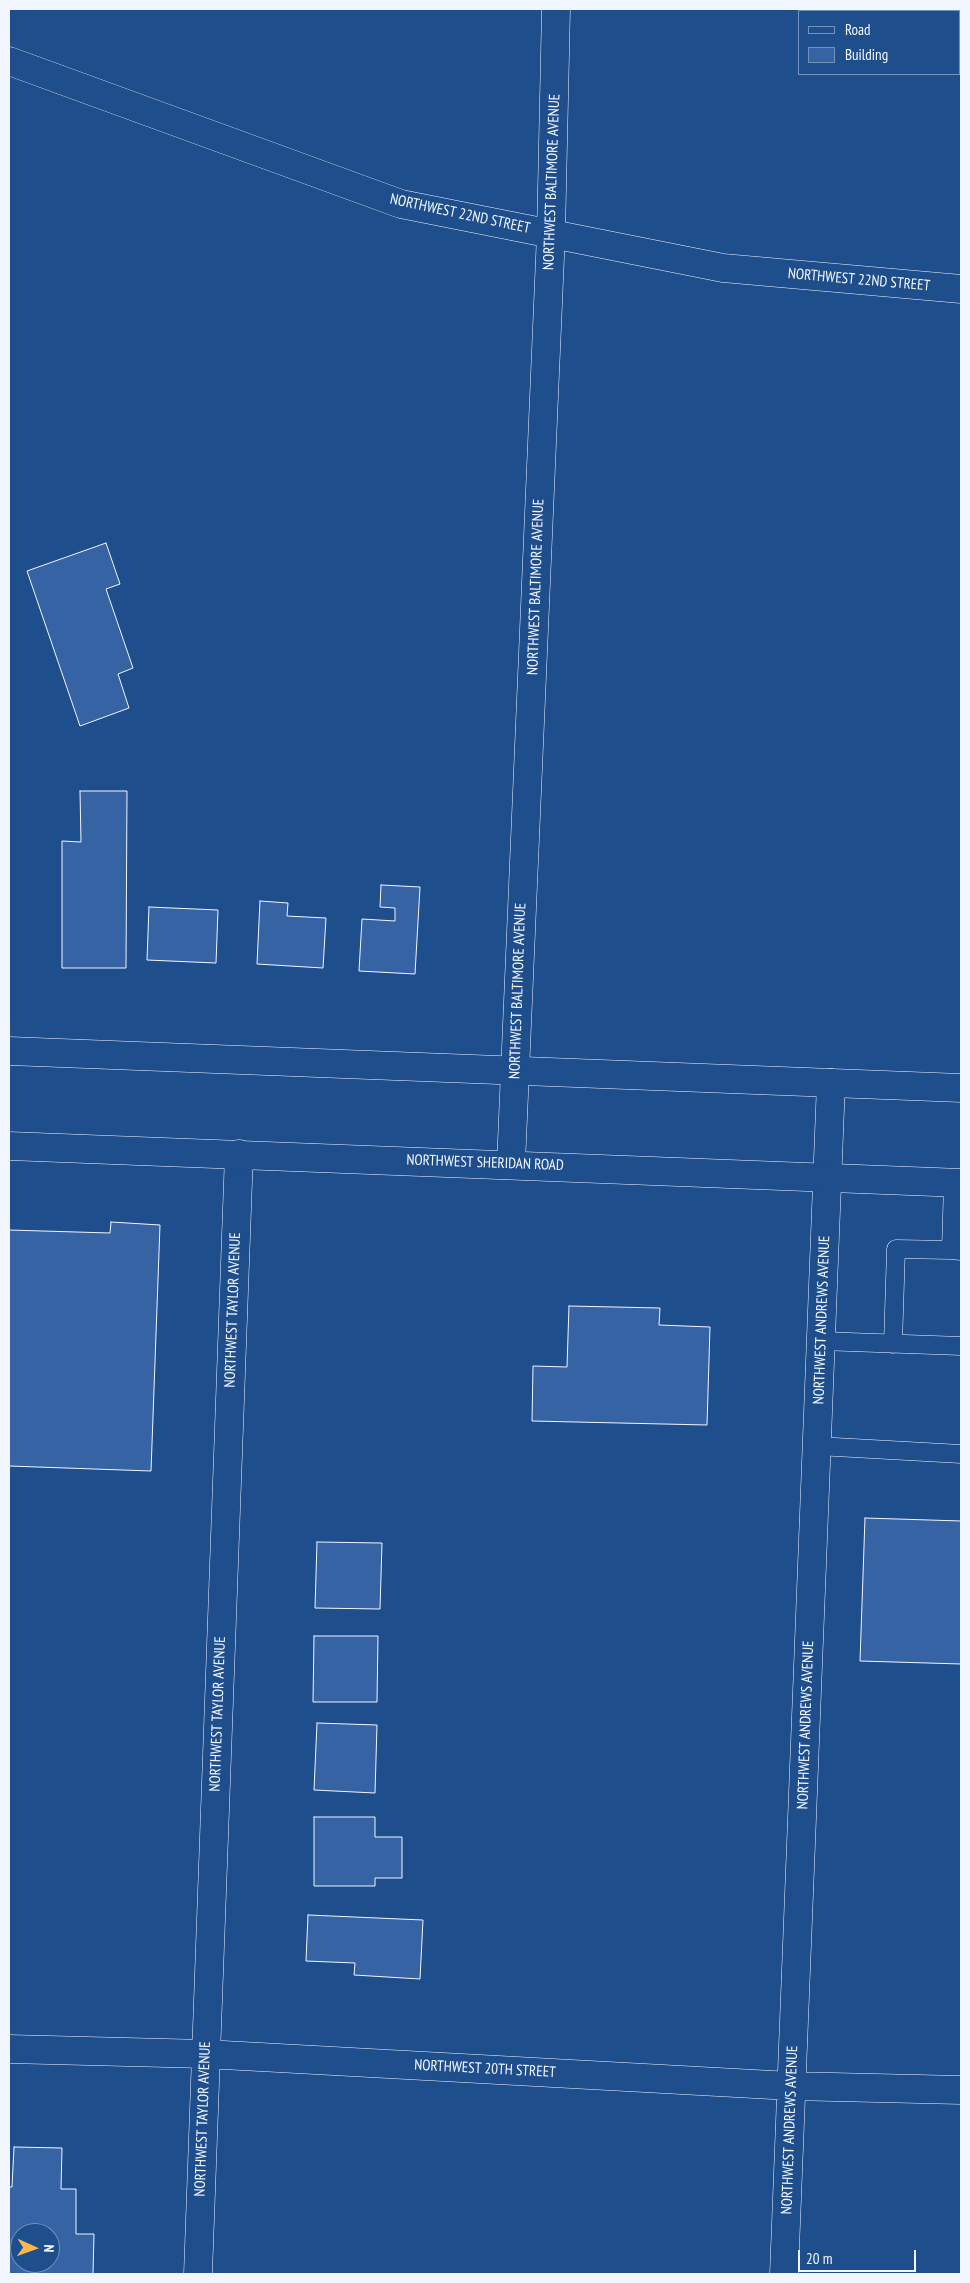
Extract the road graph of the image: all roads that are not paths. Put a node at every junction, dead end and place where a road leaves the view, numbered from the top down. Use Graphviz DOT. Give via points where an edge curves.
graph roads {
  1 [pos="556,9"];
  2 [pos="9,60"];
  3 [pos="551,234"];
  4 [pos="961,289"];
  5 [pos="9,1051"];
  6 [pos="514,1070"];
  7 [pos="831,1083"];
  8 [pos="961,1088"];
  9 [pos="9,1146"];
  10 [pos="239,1154"];
  11 [pos="510,1164"];
  12 [pos="827,1176"];
  13 [pos="957,1183"];
  14 [pos="956,1250"];
  15 [pos="822,1341"];
  16 [pos="893,1344"];
  17 [pos="961,1346"];
  18 [pos="817,1446"];
  19 [pos="961,1454"];
  20 [pos="9,2048"];
  21 [pos="205,2054"];
  22 [pos="791,2086"];
  23 [pos="961,2090"];
  24 [pos="198,2274"];
  25 [pos="784,2274"];
  1 -- 3 [label="street, NORTHWEST BALTIMORE AVENUE"];
  2 -- 3 [label="street, NORTHWEST 22ND STREET" via="401,204"];
  3 -- 4 [label="street, NORTHWEST 22ND STREET" via="722,268"];
  3 -- 6 [label="street, NORTHWEST BALTIMORE AVENUE"];
  5 -- 6 [label="street"];
  6 -- 7 [label="street"];
  6 -- 11 [label="street, NORTHWEST BALTIMORE AVENUE"];
  7 -- 8 [label="street"];
  7 -- 12 [label="street, NORTHWEST ANDREWS AVENUE"];
  9 -- 10 [label="street, NORTHWEST SHERIDAN ROAD"];
  10 -- 11 [label="street, NORTHWEST SHERIDAN ROAD"];
  10 -- 21 [label="street, NORTHWEST TAYLOR AVENUE"];
  11 -- 12 [label="street, NORTHWEST SHERIDAN ROAD"];
  12 -- 13 [label="street, NORTHWEST SHERIDAN ROAD"];
  12 -- 15 [label="street, NORTHWEST ANDREWS AVENUE"];
  13 -- 14 [label="lane"];
  14 -- 16 [label="lane" via="896,1249"];
  15 -- 16 [label="lane"];
  15 -- 18 [label="street, NORTHWEST ANDREWS AVENUE"];
  16 -- 17 [label="lane"];
  18 -- 19 [label="lane"];
  18 -- 22 [label="street, NORTHWEST ANDREWS AVENUE"];
  20 -- 21 [label="street, NORTHWEST 20TH STREET"];
  21 -- 22 [label="street, NORTHWEST 20TH STREET"];
  21 -- 24 [label="street, NORTHWEST TAYLOR AVENUE"];
  22 -- 23 [label="street, NORTHWEST 20TH STREET"];
  22 -- 25 [label="street, NORTHWEST ANDREWS AVENUE"];
}
